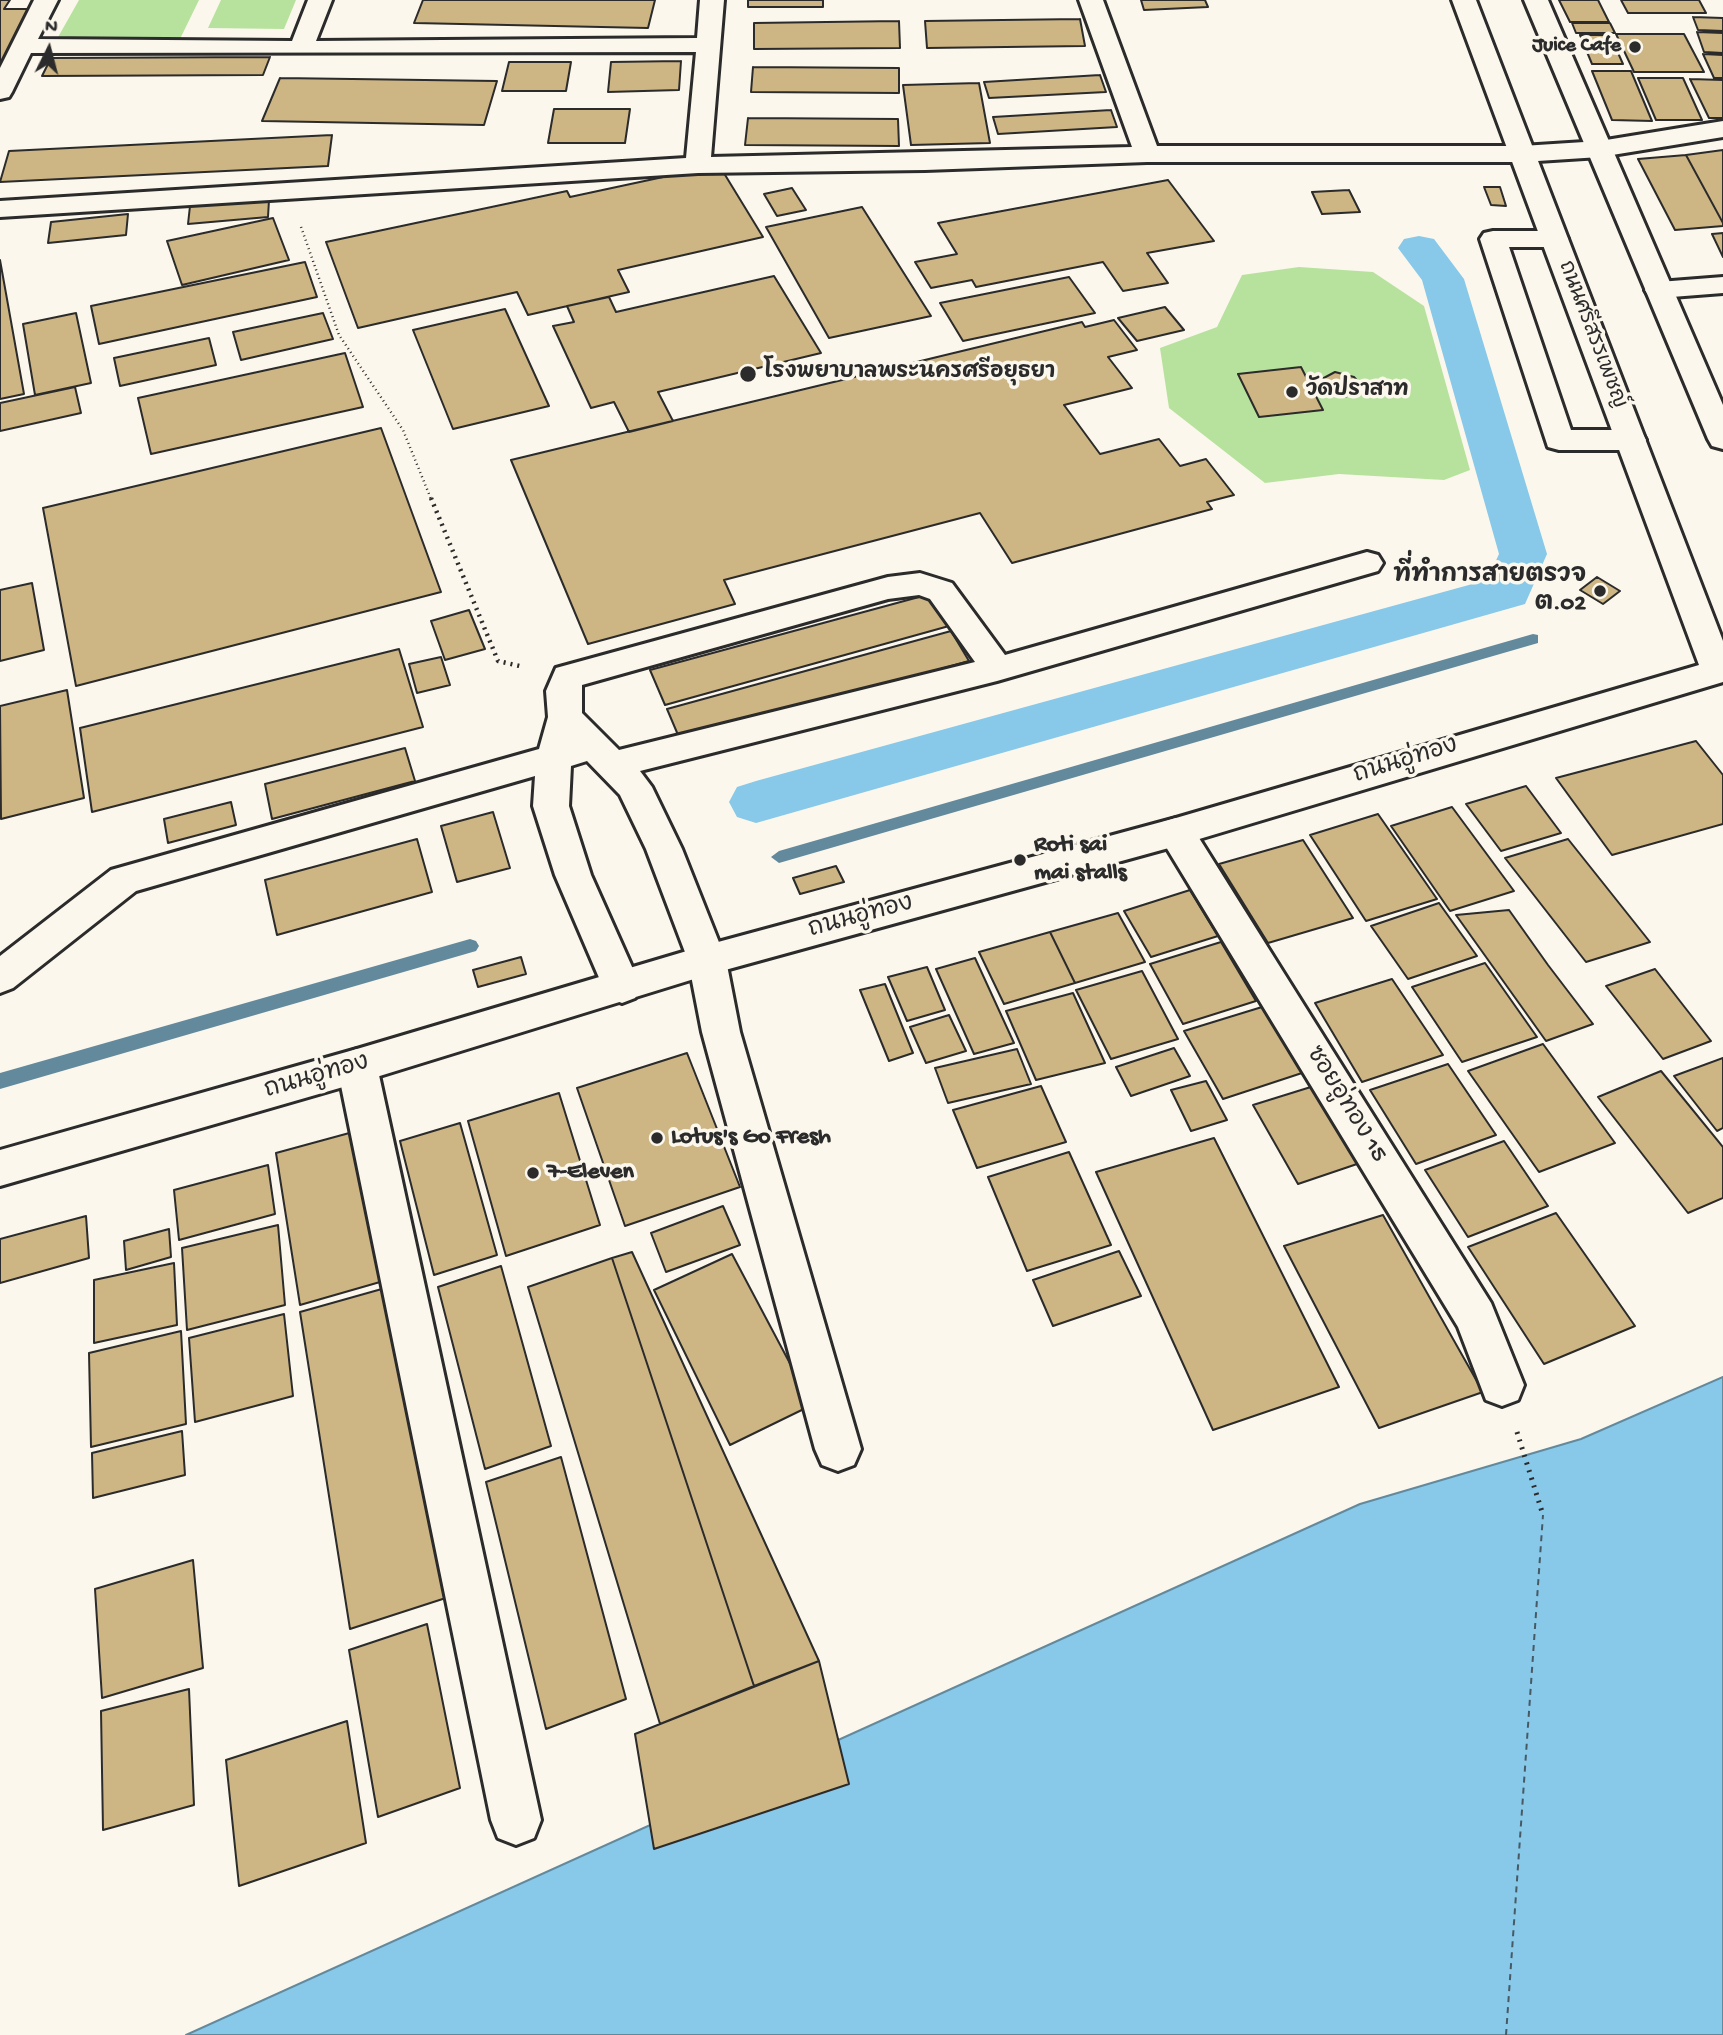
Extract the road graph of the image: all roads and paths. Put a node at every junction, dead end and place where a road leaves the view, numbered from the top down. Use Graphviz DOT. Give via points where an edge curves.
graph roads {
  1 [pos="46,0"];
  2 [pos="320,0"];
  3 [pos="712,0"];
  4 [pos="1091,0"];
  5 [pos="1464,0"];
  6 [pos="1536,0"];
  7 [pos="708,45"];
  8 [pos="23,46"];
  9 [pos="301,48"];
  10 [pos="0,92"];
  11 [pos="1723,129"];
  12 [pos="1600,149"];
  13 [pos="1522,154"];
  14 [pos="1147,155"];
  15 [pos="698,165"];
  16 [pos="287,190"];
  17 [pos="0,209"];
  18 [pos="1555,239"];
  19 [pos="1723,285"];
  20 [pos="1659,290"];
  21 [pos="1723,439"];
  22 [pos="1631,440"];
  23 [pos="1367,563"];
  24 [pos="997,669"];
  25 [pos="1721,670"];
  26 [pos="568,677"];
  27 [pos="565,717"];
  28 [pos="602,755"];
  29 [pos="554,759"];
  30 [pos="1176,832"];
  31 [pos="707,960"];
  32 [pos="0,977"];
  33 [pos="622,987"];
  34 [pos="357,1066"];
  35 [pos="0,1168"];
  36 [pos="1502,1385"];
  37 [pos="838,1449"];
  38 [pos="1544,1515"];
  39 [pos="516,1820"];
  1 -- 8 [label="main road"];
  2 -- 9 [label="main road"];
  3 -- 7 [label="main road"];
  4 -- 14 [label="main road"];
  5 -- 13 [label="main road, ถนนศรีสรรเพชญ์"];
  6 -- 12 [label="main road"];
  7 -- 9 [label="main road"];
  7 -- 15 [label="main road"];
  8 -- 9 [label="main road"];
  8 -- 10 [label="main road"];
  11 -- 12 [label="main road"];
  12 -- 13 [label="main road"];
  12 -- 20 [label="main road"];
  13 -- 14 [label="main road"];
  13 -- 18 [label="main road, ถนนศรีสรรเพชญ์"];
  14 -- 15 [label="main road"];
  15 -- 16 [label="main road"];
  16 -- 17 [label="main road"];
  16 -- 26 [label="path" via="339,335 403,430 498,661"];
  18 -- 22 [label="main road, ถนนศรีสรรเพชญ์"];
  18 -- 22 [label="main road" via="1493,239 1559,440"];
  19 -- 20 [label="main road"];
  20 -- 21 [label="main road"];
  22 -- 25 [label="main road, ถนนศรีสรรเพชญ์"];
  23 -- 24 [label="main road"];
  24 -- 26 [label="main road" via="941,591 920,584 888,588"];
  24 -- 28 [label="main road"];
  25 -- 30 [label="main road, ถนนอู่ทอง"];
  26 -- 27 [label="main road" via="563,691"];
  27 -- 28 [label="main road"];
  27 -- 29 [label="main road"];
  28 -- 29 [label="main road"];
  28 -- 31 [label="main road" via="634,787"];
  29 -- 32 [label="main road" via="124,880"];
  29 -- 33 [label="main road" via="551,806 573,875"];
  30 -- 31 [label="main road, ถนนอู่ทอง"];
  30 -- 36 [label="main road, ซอยอู่ทอง 15" via="1475,1317"];
  31 -- 33 [label="main road, ถนนอู่ทอง"];
  31 -- 37 [label="main road" via="721,1032"];
  33 -- 34 [label="main road, ถนนอู่ทอง"];
  34 -- 35 [label="main road, ถนนอู่ทอง"];
  34 -- 39 [label="main road"];
  36 -- 38 [label="path"];
}
